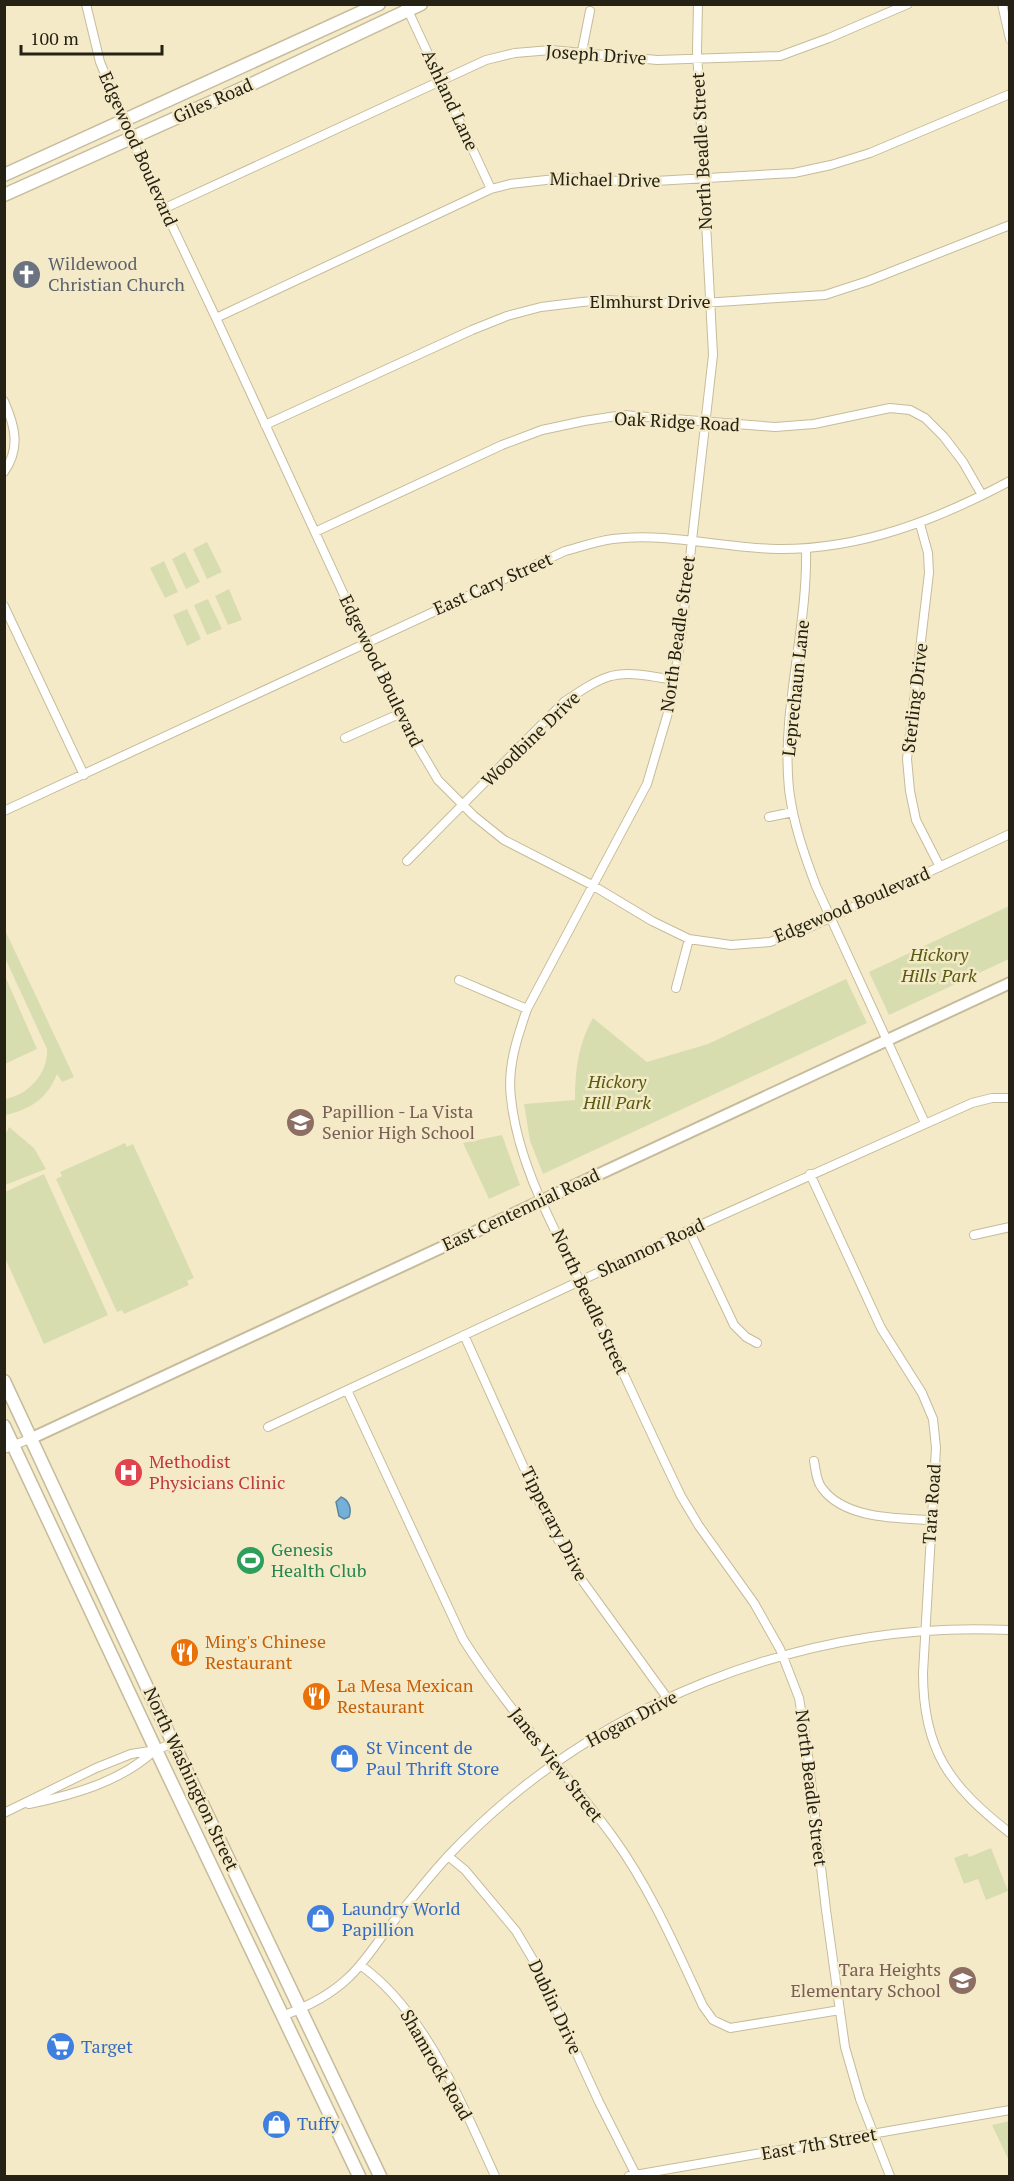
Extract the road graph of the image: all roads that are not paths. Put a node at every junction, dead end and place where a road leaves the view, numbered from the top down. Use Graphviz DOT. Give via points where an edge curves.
graph roads {
  1 [pos="86,4"];
  2 [pos="378,4"];
  3 [pos="421,4"];
  4 [pos="698,4"];
  5 [pos="908,4"];
  6 [pos="1002,4"];
  7 [pos="406,8"];
  8 [pos="590,11"];
  9 [pos="1010,39"];
  10 [pos="582,51"];
  11 [pos="698,59"];
  12 [pos="441,80"];
  13 [pos="1010,94"];
  14 [pos="123,122"];
  15 [pos="131,138"];
  16 [pos="4,175"];
  17 [pos="704,178"];
  18 [pos="491,189"];
  19 [pos="4,195"];
  20 [pos="163,209"];
  21 [pos="1010,225"];
  22 [pos="710,302"];
  23 [pos="216,318"];
  24 [pos="4,401"];
  25 [pos="705,422"];
  26 [pos="265,425"];
  27 [pos="4,472"];
  28 [pos="1010,481"];
  29 [pos="982,495"];
  30 [pos="920,524"];
  31 [pos="315,532"];
  32 [pos="691,542"];
  33 [pos="806,549"];
  34 [pos="4,606"];
  35 [pos="366,642"];
  36 [pos="674,680"];
  37 [pos="399,714"];
  38 [pos="345,738"];
  39 [pos="84,775"];
  40 [pos="463,805"];
  41 [pos="4,812"];
  42 [pos="793,812"];
  43 [pos="769,817"];
  44 [pos="1010,834"];
  45 [pos="407,861"];
  46 [pos="940,867"];
  47 [pos="592,885"];
  48 [pos="831,918"];
  49 [pos="689,939"];
  50 [pos="459,980"];
  51 [pos="1010,983"];
  52 [pos="676,988"];
  53 [pos="527,1009"];
  54 [pos="886,1040"];
  55 [pos="1010,1098"];
  56 [pos="925,1124"];
  57 [pos="810,1174"];
  58 [pos="542,1201"];
  59 [pos="1010,1227"];
  60 [pos="689,1230"];
  61 [pos="974,1234"];
  62 [pos="580,1281"];
  63 [pos="464,1335"];
  64 [pos="757,1343"];
  65 [pos="4,1381"];
  66 [pos="347,1390"];
  67 [pos="4,1426"];
  68 [pos="268,1427"];
  69 [pos="32,1438"];
  70 [pos="9,1448"];
  71 [pos="814,1461"];
  72 [pos="930,1520"];
  73 [pos="1010,1630"];
  74 [pos="925,1632"];
  75 [pos="783,1655"];
  76 [pos="668,1699"];
  77 [pos="173,1743"];
  78 [pos="156,1750"];
  79 [pos="555,1763"];
  80 [pos="22,1806"];
  81 [pos="4,1813"];
  82 [pos="1010,1833"];
  83 [pos="448,1856"];
  84 [pos="360,1965"];
  85 [pos="300,2010"];
  86 [pos="840,2010"];
  87 [pos="282,2016"];
  88 [pos="1010,2110"];
  89 [pos="872,2135"];
  90 [pos="359,2176"];
  91 [pos="380,2176"];
  92 [pos="495,2176"];
  93 [pos="632,2176"];
  94 [pos="890,2176"];
  1 -- 14 [label="street, Edgewood Boulevard" via="100,62"];
  2 -- 14 [label="main road, Giles Road"];
  3 -- 7 [label="main road, Giles Road"];
  4 -- 11 [label="street, North Beadle Street"];
  5 -- 11 [label="street, Joseph Drive" via="780,56"];
  6 -- 9 [label="street"];
  7 -- 12 [label="street, Ashland Lane"];
  7 -- 15 [label="main road, Giles Road"];
  8 -- 10 [label="street"];
  10 -- 11 [label="street, Joseph Drive" via="640,59"];
  10 -- 12 [label="street, Joseph Drive" via="515,53 486,60"];
  11 -- 17 [label="street, North Beadle Street"];
  12 -- 18 [label="street, Ashland Lane"];
  12 -- 20 [label="street, Joseph Drive"];
  13 -- 17 [label="street, Michael Drive" via="870,153 831,165 794,173"];
  14 -- 15 [label="street, Edgewood Boulevard"];
  14 -- 16 [label="main road, Giles Road"];
  15 -- 19 [label="main road, Giles Road"];
  15 -- 20 [label="street, Edgewood Boulevard"];
  17 -- 18 [label="street, Michael Drive" via="638,182 564,178"];
  17 -- 22 [label="street, North Beadle Street"];
  18 -- 23 [label="street, Michael Drive"];
  20 -- 23 [label="street, Edgewood Boulevard"];
  21 -- 22 [label="street, Elmhurst Drive" via="825,295"];
  22 -- 25 [label="street, North Beadle Street" via="713,355"];
  22 -- 26 [label="street, Elmhurst Drive" via="605,300 541,307 507,316"];
  23 -- 26 [label="street, Edgewood Boulevard"];
  24 -- 27 [label="street" via="12,418 16,443"];
  25 -- 29 [label="street, Oak Ridge Road" via="775,427 814,424 890,408 910,410 925,418 944,437"];
  25 -- 31 [label="street, Oak Ridge Road" via="623,415 542,430"];
  25 -- 32 [label="street, North Beadle Street"];
  26 -- 31 [label="street, Edgewood Boulevard"];
  28 -- 29 [label="street, East Cary Street"];
  29 -- 30 [label="street, East Cary Street"];
  30 -- 33 [label="street, East Cary Street"];
  30 -- 46 [label="street, Sterling Drive" via="929,573 907,759 916,820"];
  31 -- 35 [label="street, Edgewood Boulevard"];
  32 -- 33 [label="street, East Cary Street"];
  32 -- 35 [label="street, East Cary Street" via="612,539 565,551"];
  32 -- 36 [label="street, North Beadle Street"];
  33 -- 42 [label="street, Leprechaun Lane" via="807,578 788,757"];
  34 -- 39 [label="street"];
  35 -- 37 [label="street, Edgewood Boulevard"];
  35 -- 39 [label="street, East Cary Street"];
  36 -- 40 [label="street, Woodbine Drive" via="612,676 585,688 564,702"];
  36 -- 47 [label="street, North Beadle Street" via="647,784"];
  37 -- 38 [label="street"];
  37 -- 40 [label="street, Edgewood Boulevard" via="438,780"];
  39 -- 41 [label="street, East Cary Street"];
  40 -- 45 [label="street, Woodbine Drive"];
  40 -- 47 [label="street, Edgewood Boulevard" via="504,840"];
  42 -- 43 [label="street"];
  42 -- 48 [label="street, Leprechaun Lane" via="802,848"];
  44 -- 46 [label="street, Edgewood Boulevard"];
  46 -- 48 [label="street, Edgewood Boulevard"];
  47 -- 49 [label="street, Edgewood Boulevard"];
  47 -- 53 [label="street, North Beadle Street"];
  48 -- 49 [label="street, Edgewood Boulevard" via="770,942 731,945"];
  48 -- 54 [label="street, Leprechaun Lane"];
  49 -- 52 [label="street"];
  50 -- 53 [label="street"];
  51 -- 54 [label="street, East Centennial Road"];
  53 -- 58 [label="street, North Beadle Street" via="513,1057 510,1096 516,1131"];
  54 -- 56 [label="street, Leprechaun Lane"];
  54 -- 58 [label="street, East Centennial Road"];
  55 -- 56 [label="street, Shannon Road" via="972,1103"];
  56 -- 57 [label="street, Shannon Road"];
  57 -- 60 [label="street, Shannon Road"];
  57 -- 72 [label="street, Tara Road" via="880,1328 922,1393 933,1419 936,1448"];
  58 -- 62 [label="street, North Beadle Street"];
  58 -- 69 [label="street, East Centennial Road"];
  59 -- 61 [label="street"];
  60 -- 62 [label="street, Shannon Road"];
  60 -- 64 [label="street" via="734,1325"];
  62 -- 63 [label="street, Shannon Road"];
  62 -- 75 [label="street, North Beadle Street" via="681,1496 754,1603"];
  63 -- 66 [label="street, Shannon Road"];
  63 -- 76 [label="street, Tipperary Drive" via="548,1521 576,1572"];
  65 -- 69 [label="main road, North Washington Street"];
  66 -- 68 [label="street, Shannon Road"];
  66 -- 79 [label="street, Janes View Street" via="463,1640"];
  67 -- 70 [label="main road, North Washington Street"];
  69 -- 70 [label="street"];
  69 -- 77 [label="main road, North Washington Street"];
  70 -- 78 [label="main road, North Washington Street"];
  71 -- 72 [label="street" via="822,1488 848,1508 879,1516"];
  72 -- 74 [label="street, Tara Road"];
  73 -- 74 [label="street, Hogan Drive"];
  74 -- 75 [label="street, Hogan Drive" via="851,1640"];
  74 -- 82 [label="street, Tara Road" via="923,1703 937,1753 970,1800"];
  75 -- 76 [label="street, Hogan Drive"];
  75 -- 86 [label="street, North Beadle Street" via="799,1698 804,1727"];
  76 -- 79 [label="street, Hogan Drive" via="605,1731"];
  77 -- 78 [label="street"];
  77 -- 85 [label="main road, North Washington Street"];
  78 -- 80 [label="street" via="131,1754 96,1768"];
  78 -- 80 [label="street" via="138,1766 99,1785"];
  78 -- 87 [label="main road, North Washington Street"];
  79 -- 83 [label="street, Hogan Drive"];
  79 -- 86 [label="street, Janes View Street" via="614,1838 643,1883 713,2020 730,2028"];
  80 -- 81 [label="street"];
  83 -- 84 [label="street, Hogan Drive"];
  83 -- 93 [label="street, Dublin Drive" via="502,1913 531,1955"];
  84 -- 85 [label="street, Hogan Drive" via="336,1988"];
  84 -- 92 [label="street, Shamrock Road" via="407,2011 424,2037 467,2114"];
  85 -- 87 [label="street, Hogan Drive"];
  85 -- 91 [label="main road, North Washington Street"];
  86 -- 89 [label="street, North Beadle Street" via="845,2046"];
  87 -- 90 [label="main road, North Washington Street"];
  88 -- 89 [label="street, East 7th Street"];
  89 -- 93 [label="street, East 7th Street"];
  89 -- 94 [label="street, North Beadle Street"];
}
